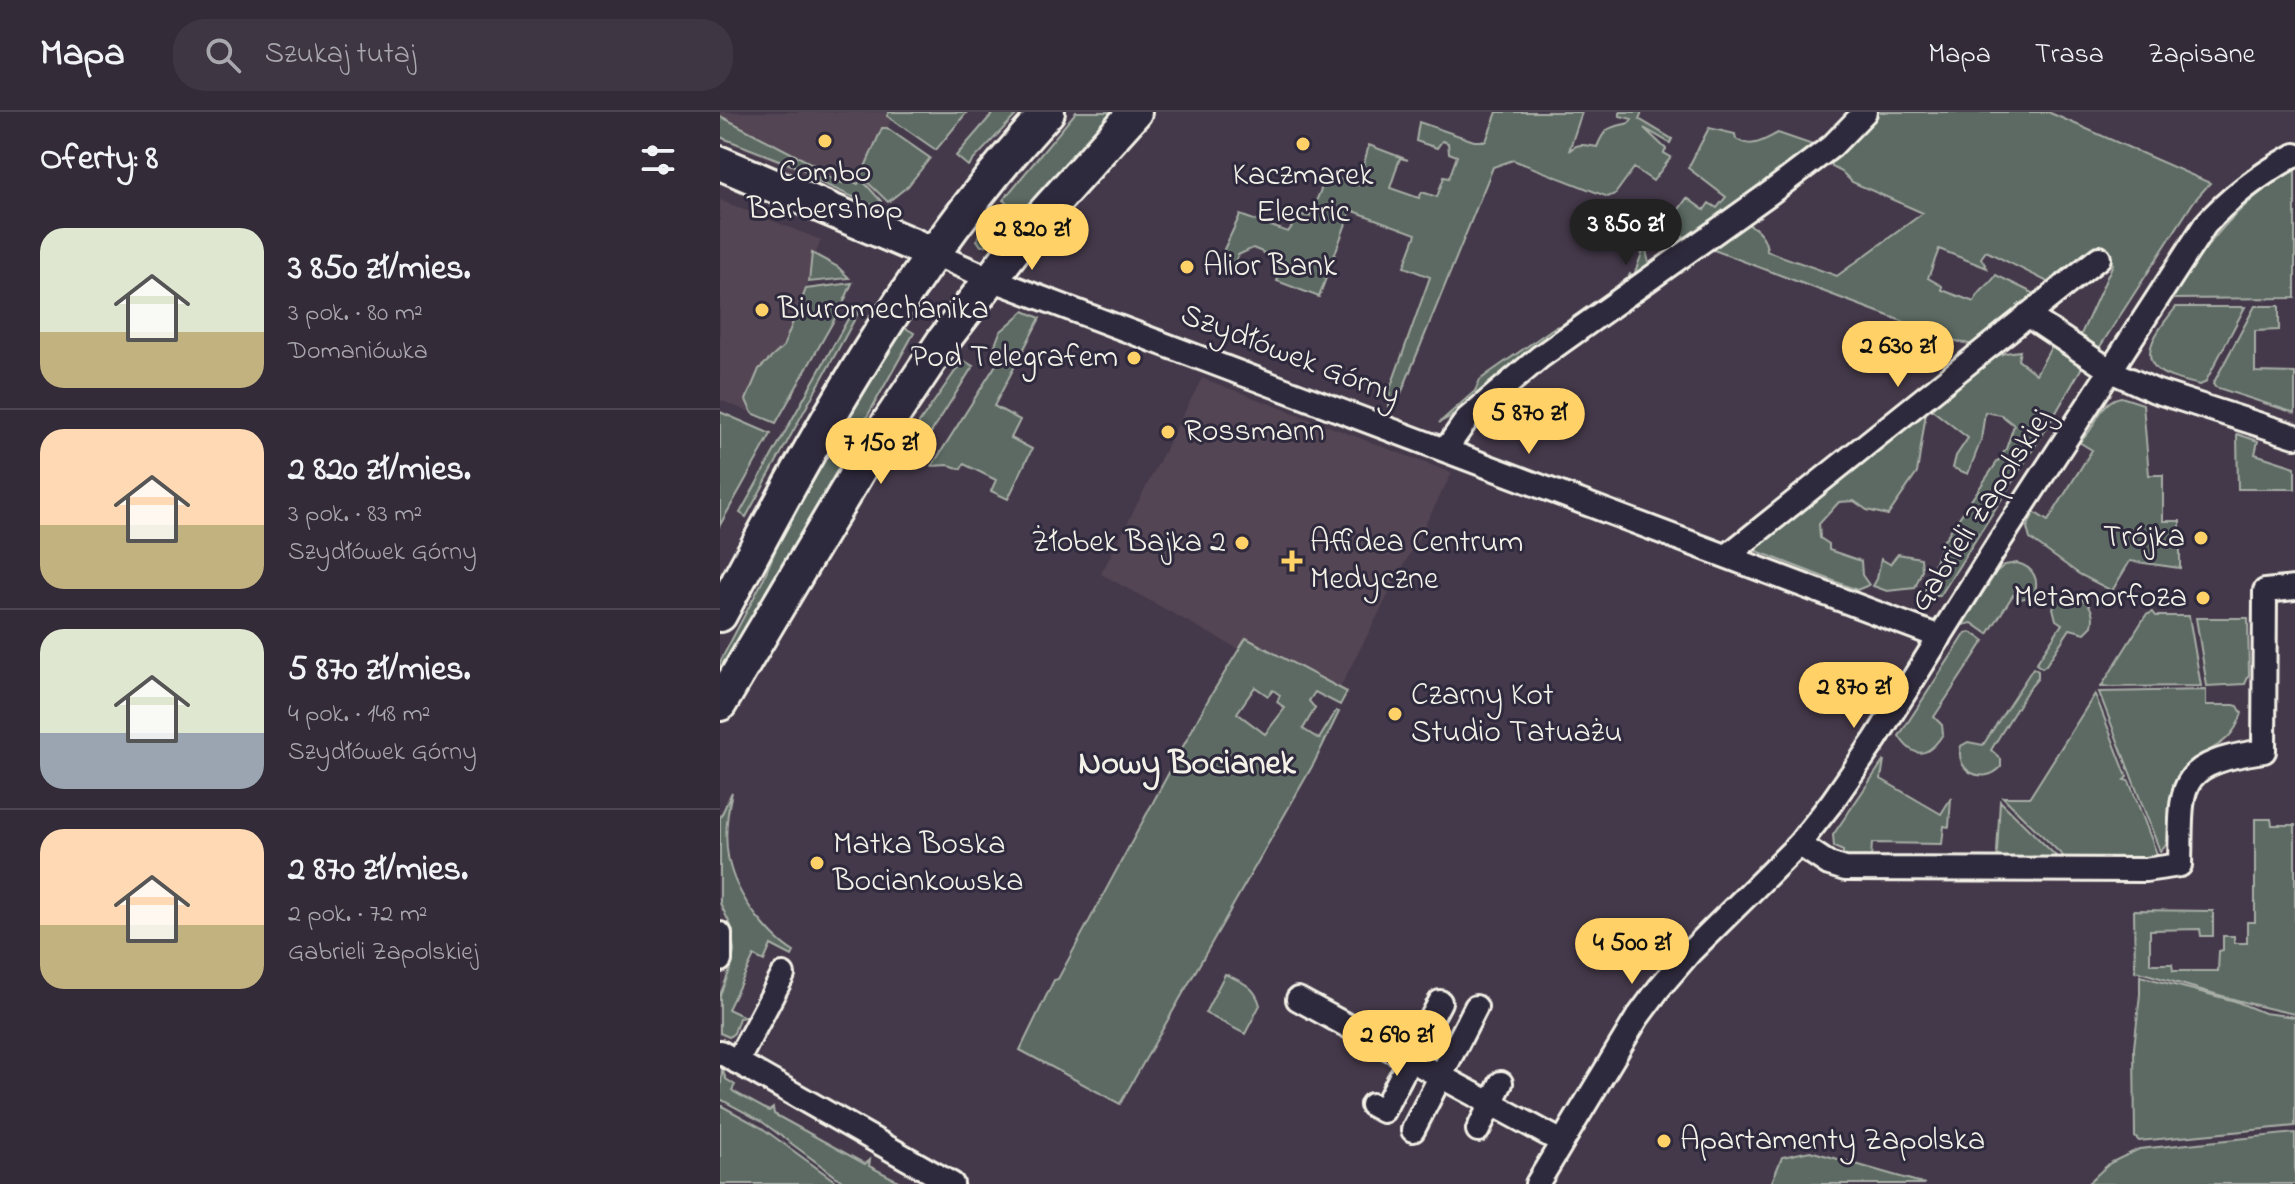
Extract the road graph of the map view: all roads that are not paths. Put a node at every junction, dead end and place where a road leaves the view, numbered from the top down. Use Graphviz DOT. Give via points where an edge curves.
graph roads {
  1 [pos="1048,112"];
  2 [pos="1135,112"];
  3 [pos="1865,112"];
  4 [pos="2295,155"];
  5 [pos="720,163"];
  6 [pos="932,253"];
  7 [pos="2099,258"];
  8 [pos="991,279"];
  9 [pos="2027,315"];
  10 [pos="2111,371"];
  11 [pos="2295,436"];
  12 [pos="1446,449"];
  13 [pos="1727,556"];
  14 [pos="2295,588"];
  15 [pos="720,615"];
  16 [pos="1940,637"];
  17 [pos="720,704"];
  18 [pos="1799,844"];
  19 [pos="720,934"];
  20 [pos="720,960"];
  21 [pos="783,975"];
  22 [pos="1298,999"];
  23 [pos="1440,1002"];
  24 [pos="1476,1007"];
  25 [pos="728,1057"];
  26 [pos="1410,1059"];
  27 [pos="1440,1075"];
  28 [pos="1496,1093"];
  29 [pos="1372,1105"];
  30 [pos="1413,1130"];
  31 [pos="1478,1130"];
  32 [pos="1562,1142"];
  33 [pos="952,1184"];
  34 [pos="1537,1184"];
  1 -- 6 [label="main road"];
  2 -- 8 [label="main road"];
  3 -- 12 [label="street" via="1779,186 1540,357 1467,419"];
  4 -- 10 [label="street, Gabrieli Zapolskiej" via="2248,183 2219,209 2186,251"];
  5 -- 6 [label="main road"];
  6 -- 8 [label="street, Szydłówek Górny"];
  6 -- 15 [label="main road" via="834,408"];
  7 -- 9 [label="street"];
  8 -- 12 [label="street, Szydłówek Górny"];
  8 -- 17 [label="main road" via="873,446"];
  9 -- 10 [label="street"];
  9 -- 13 [label="street"];
  10 -- 11 [label="street" via="2155,391"];
  10 -- 16 [label="street, Gabrieli Zapolskiej"];
  12 -- 13 [label="street, Szydłówek Górny"];
  13 -- 16 [label="street, Szydłówek Górny"];
  14 -- 18 [label="street" via="2265,591 2264,751 2215,760 2189,779 2181,802 2180,865 2145,870 1845,869"];
  16 -- 18 [label="street, Gabrieli Zapolskiej" via="1875,740"];
  18 -- 32 [label="street, Gabrieli Zapolskiej" via="1660,987"];
  19 -- 20 [label="street"];
  21 -- 25 [label="street"];
  22 -- 26 [label="street"];
  23 -- 26 [label="street"];
  24 -- 27 [label="street"];
  25 -- 33 [label="street"];
  26 -- 27 [label="street"];
  26 -- 29 [label="street" via="1383,1111"];
  27 -- 28 [label="street"];
  27 -- 30 [label="street"];
  28 -- 31 [label="street"];
  28 -- 32 [label="street"];
  32 -- 34 [label="street, Gabrieli Zapolskiej"];
}
